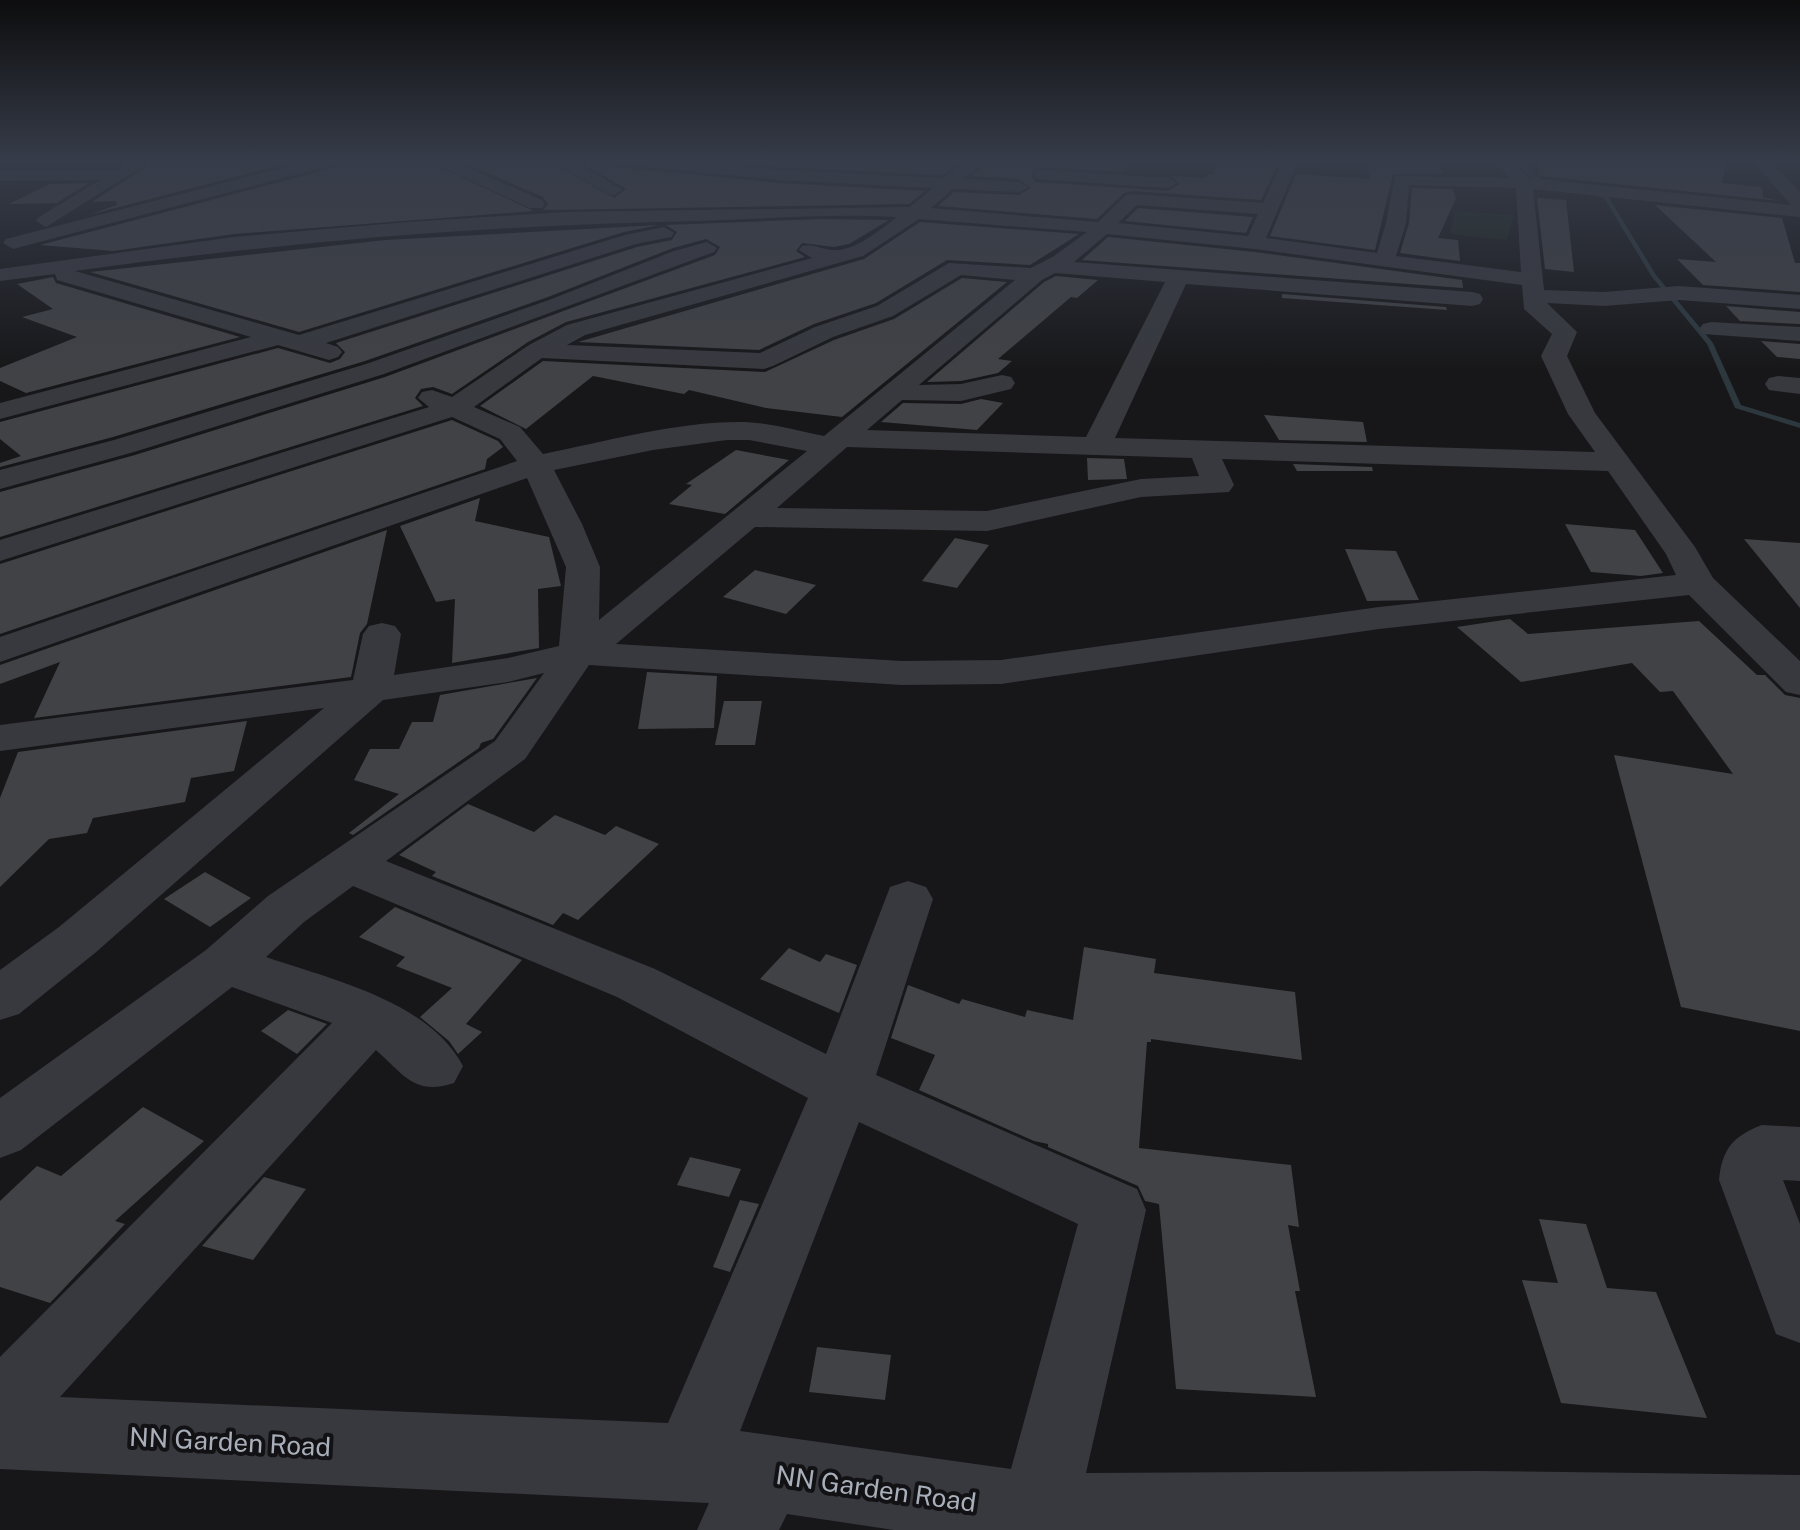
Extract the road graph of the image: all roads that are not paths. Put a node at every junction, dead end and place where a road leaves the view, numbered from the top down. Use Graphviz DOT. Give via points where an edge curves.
graph roads {
  1 [pos="32,230"];
  2 [pos="67,230"];
  3 [pos="352,230"];
  4 [pos="381,230"];
  5 [pos="678,230"];
  6 [pos="743,230"];
  7 [pos="890,230"];
  8 [pos="1003,230"];
  9 [pos="1102,230"];
  10 [pos="1107,230"];
  11 [pos="1260,230"];
  12 [pos="1394,230"];
  13 [pos="1522,230"];
  14 [pos="748,233"];
  15 [pos="327,234"];
  16 [pos="1255,243"];
  17 [pos="7,246"];
  18 [pos="794,247"];
  19 [pos="837,257"];
  20 [pos="1385,259"];
  21 [pos="957,268"];
  22 [pos="44,269"];
  23 [pos="1045,271"];
  24 [pos="0,275"];
  25 [pos="1178,277"];
  26 [pos="757,279"];
  27 [pos="1232,280"];
  28 [pos="1523,296"];
  29 [pos="1800,302"];
  30 [pos="1711,329"];
  31 [pos="1800,334"];
  32 [pos="292,339"];
  33 [pos="538,350"];
  34 [pos="375,369"];
  35 [pos="1002,383"];
  36 [pos="894,391"];
  37 [pos="454,408"];
  38 [pos="0,411"];
  39 [pos="833,442"];
  40 [pos="1096,446"];
  41 [pos="1203,449"];
  42 [pos="1614,462"];
  43 [pos="536,465"];
  44 [pos="0,480"];
  45 [pos="744,517"];
  46 [pos="0,551"];
  47 [pos="1698,583"];
  48 [pos="382,634"];
  49 [pos="0,650"];
  50 [pos="578,653"];
  51 [pos="1800,683"];
  52 [pos="371,690"];
  53 [pos="0,738"];
  54 [pos="349,865"];
  55 [pos="908,899"];
  56 [pos="225,964"];
  57 [pos="0,999"];
  58 [pos="374,1016"];
  59 [pos="434,1066"];
  60 [pos="843,1086"];
  61 [pos="0,1132"];
  62 [pos="1800,1154"];
  63 [pos="1800,1310"];
  64 [pos="0,1409"];
  65 [pos="0,1432"];
  66 [pos="690,1462"];
  67 [pos="752,1502"];
  68 [pos="1038,1512"];
  69 [pos="1800,1514"];
  70 [pos="1477,1520"];
  1 -- 17 [label="street"];
  2 -- 17 [label="street"];
  3 -- 15 [label="street"];
  4 -- 15 [label="street"];
  5 -- 32 [label="street" via="632,239 423,307"];
  6 -- 14 [label="street"];
  7 -- 19 [label="street"];
  8 -- 21 [label="street"];
  9 -- 23 [label="street"];
  10 -- 16 [label="street"];
  11 -- 16 [label="street"];
  12 -- 20 [label="street"];
  13 -- 28 [label="street"];
  15 -- 22 [label="street"];
  16 -- 20 [label="street"];
  16 -- 27 [label="street"];
  18 -- 19 [label="street"];
  19 -- 26 [label="street"];
  20 -- 28 [label="street"];
  21 -- 23 [label="street"];
  21 -- 33 [label="street" via="885,311 764,361"];
  22 -- 24 [label="street"];
  22 -- 32 [label="street"];
  23 -- 25 [label="street"];
  23 -- 36 [label="street"];
  25 -- 27 [label="street"];
  25 -- 40 [label="street"];
  26 -- 33 [label="street" via="576,330"];
  26 -- 34 [label="street" via="715,261 681,255"];
  27 -- 28 [label="street"];
  28 -- 29 [label="street" via="1604,299 1679,293"];
  28 -- 42 [label="street" via="1565,332 1554,356 1559,370"];
  30 -- 31 [label="street"];
  32 -- 34 [label="street"];
  32 -- 38 [label="street"];
  33 -- 37 [label="street"];
  34 -- 37 [label="street"];
  34 -- 44 [label="street"];
  35 -- 36 [label="street" via="967,394"];
  36 -- 39 [label="street"];
  37 -- 43 [label="street" via="510,433"];
  37 -- 46 [label="street"];
  39 -- 40 [label="street"];
  39 -- 43 [label="street" via="727,431"];
  39 -- 45 [label="street"];
  40 -- 41 [label="street"];
  41 -- 42 [label="street"];
  41 -- 45 [label="street" via="1218,485 1141,488 987,521"];
  42 -- 47 [label="street" via="1683,554"];
  43 -- 49 [label="street"];
  43 -- 50 [label="street" via="583,567"];
  45 -- 50 [label="street"];
  47 -- 50 [label="street" via="1379,618 1001,672 902,673"];
  47 -- 51 [label="street"];
  48 -- 52 [label="street"];
  50 -- 52 [label="street" via="508,670"];
  50 -- 54 [label="street" via="510,750"];
  52 -- 53 [label="street"];
  52 -- 57 [label="street"];
  54 -- 56 [label="street" via="286,909"];
  54 -- 60 [label="street" via="636,983"];
  55 -- 60 [label="street"];
  56 -- 58 [label="street"];
  56 -- 61 [label="street"];
  58 -- 59 [label="street"];
  58 -- 64 [label="street"];
  60 -- 66 [label="street"];
  60 -- 68 [label="street" via="1114,1210"];
  62 -- 63 [label="street" via="1762,1152 1752,1162 1751,1180"];
  65 -- 66 [label="street, NN Garden Road"];
  66 -- 67 [label="street, NN Garden Road"];
  67 -- 68 [label="street, NN Garden Road"];
  68 -- 70 [label="street, NN Garden Road"];
  69 -- 70 [label="street, NN Garden Road"];
}
